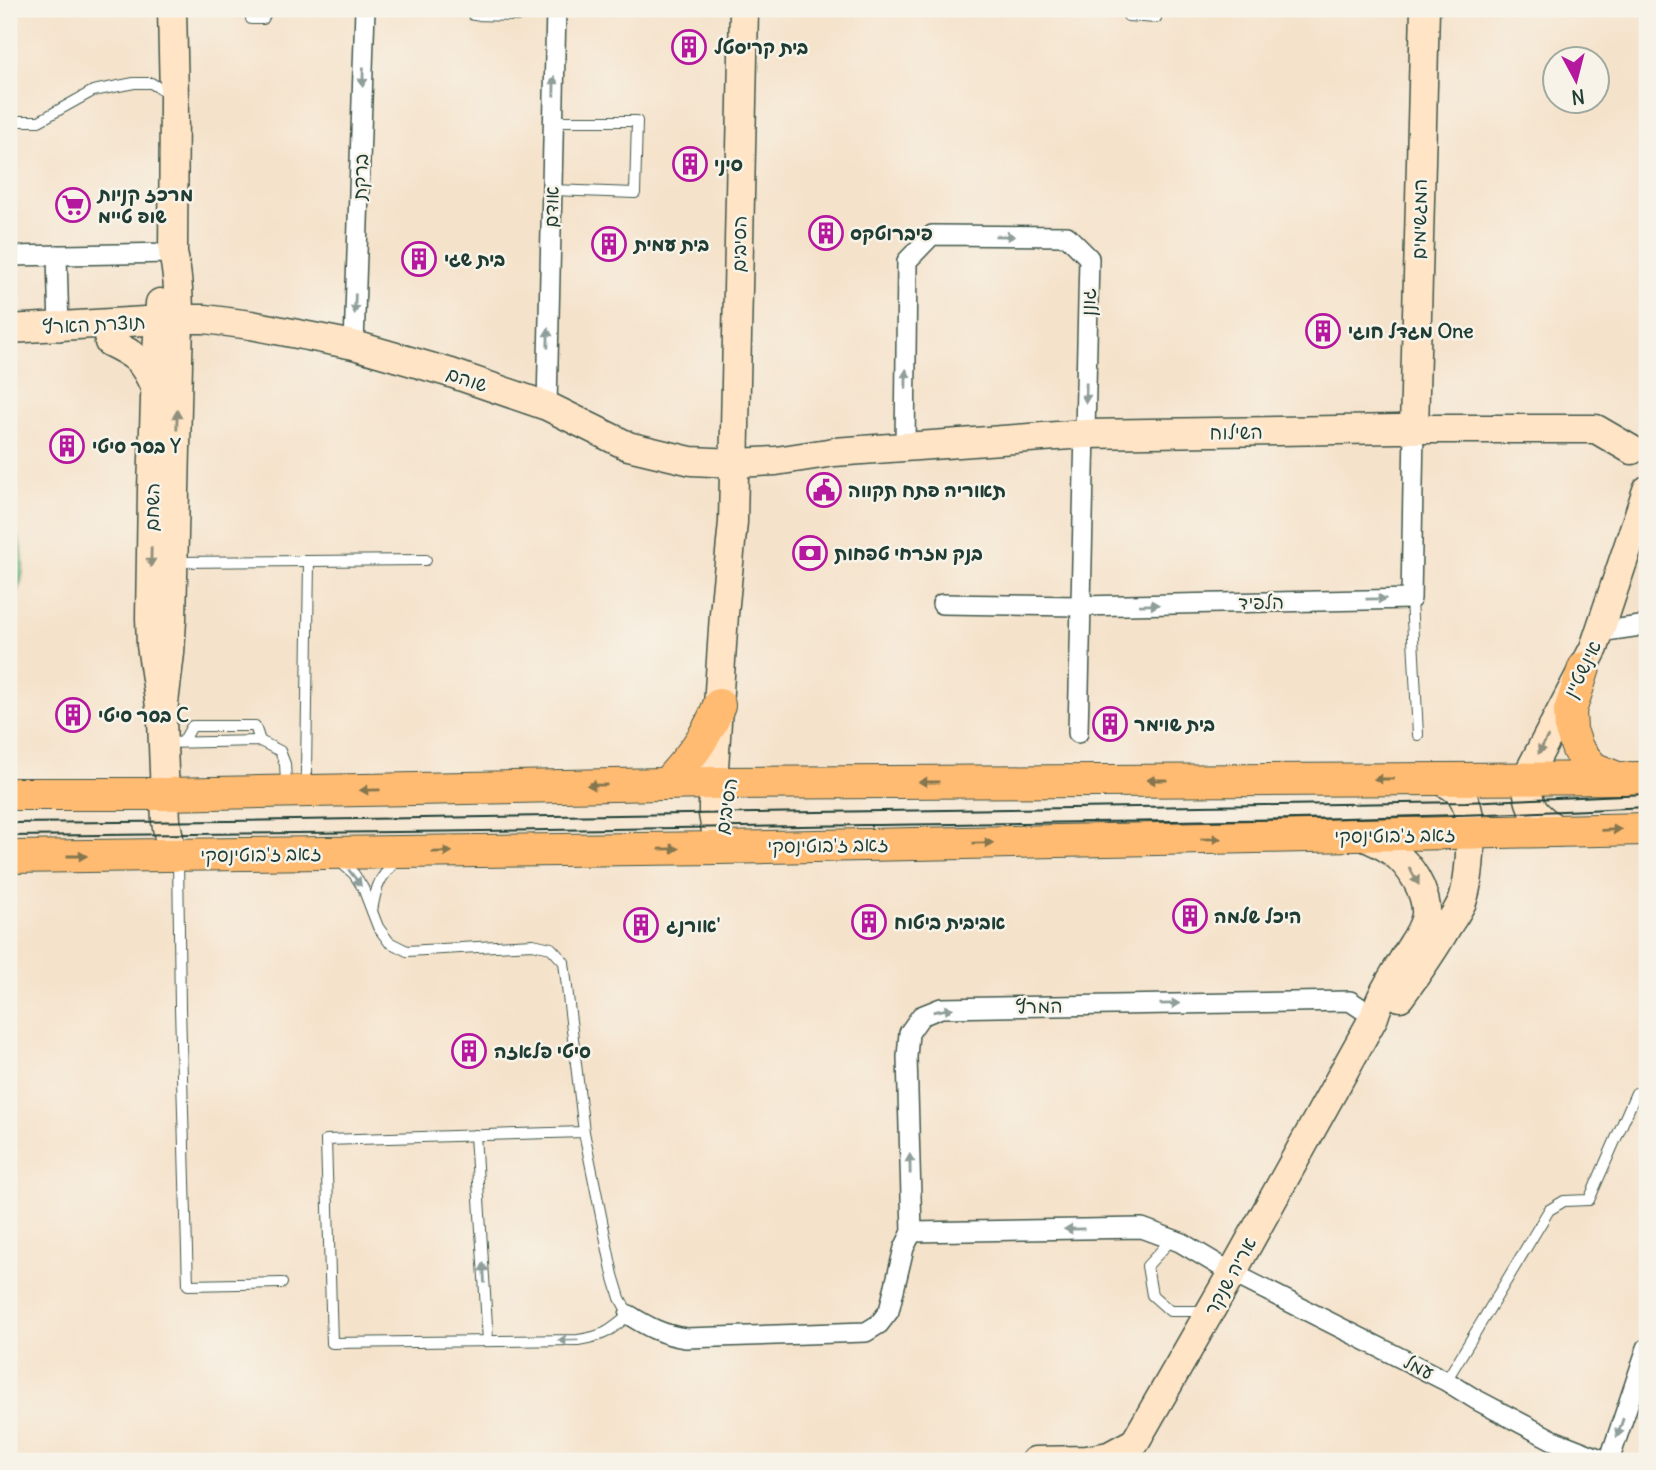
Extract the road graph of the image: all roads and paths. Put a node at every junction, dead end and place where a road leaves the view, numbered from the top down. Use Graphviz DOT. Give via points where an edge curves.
graph roads {
  1 [pos="172,9"];
  2 [pos="268,9"];
  3 [pos="365,9"];
  4 [pos="473,9"];
  5 [pos="522,9"];
  6 [pos="555,9"];
  7 [pos="744,9"];
  8 [pos="1128,9"];
  9 [pos="1425,9"];
  10 [pos="1156,18"];
  11 [pos="251,19"];
  12 [pos="174,97"];
  13 [pos="9,121"];
  14 [pos="553,121"];
  15 [pos="551,190"];
  16 [pos="173,253"];
  17 [pos="9,256"];
  18 [pos="57,256"];
  19 [pos="9,329"];
  20 [pos="59,329"];
  21 [pos="168,330"];
  22 [pos="108,342"];
  23 [pos="354,345"];
  24 [pos="9,348"];
  25 [pos="155,388"];
  26 [pos="547,406"];
  27 [pos="1414,429"];
  28 [pos="1085,434"];
  29 [pos="1640,444"];
  30 [pos="905,447"];
  31 [pos="735,454"];
  32 [pos="1647,483"];
  33 [pos="164,489"];
  34 [pos="1647,490"];
  35 [pos="733,522"];
  36 [pos="426,560"];
  37 [pos="309,561"];
  38 [pos="174,562"];
  39 [pos="1411,599"];
  40 [pos="942,604"];
  41 [pos="1080,606"];
  42 [pos="1647,625"];
  43 [pos="1599,632"];
  44 [pos="1584,668"];
  45 [pos="719,705"];
  46 [pos="1078,733"];
  47 [pos="169,735"];
  48 [pos="1418,735"];
  49 [pos="260,741"];
  50 [pos="1633,778"];
  51 [pos="1435,779"];
  52 [pos="1526,779"];
  53 [pos="299,781"];
  54 [pos="722,783"];
  55 [pos="666,784"];
  56 [pos="9,794"];
  57 [pos="164,794"];
  58 [pos="1647,830"];
  59 [pos="1559,832"];
  60 [pos="1470,834"];
  61 [pos="1362,836"];
  62 [pos="719,848"];
  63 [pos="404,852"];
  64 [pos="328,854"];
  65 [pos="175,855"];
  66 [pos="9,857"];
  67 [pos="371,911"];
  68 [pos="1374,1017"];
  69 [pos="1636,1093"];
  70 [pos="584,1132"];
  71 [pos="475,1135"];
  72 [pos="912,1232"];
  73 [pos="1172,1239"];
  74 [pos="1232,1273"];
  75 [pos="282,1283"];
  76 [pos="1210,1311"];
  77 [pos="629,1315"];
  78 [pos="488,1341"];
  79 [pos="1647,1348"];
  80 [pos="1446,1381"];
  81 [pos="1035,1461"];
  82 [pos="1608,1461"];
  1 -- 12 [label="street, השחם"];
  2 -- 11 [label="lane" via="262,19"];
  3 -- 23 [label="street, ברקת, one-way"];
  4 -- 5 [label="lane" via="473,15 521,16"];
  14 -- 6 [label="street, אודם, one-way"];
  7 -- 31 [label="street, הסיבים"];
  8 -- 10 [label="lane" via="1128,16"];
  9 -- 27 [label="street, המגשימים"];
  12 -- 13 [label="lane" via="151,83 134,83 93,91 39,121"];
  12 -- 16 [label="street, השחם" via="180,157"];
  14 -- 15 [label="street, אודם"];
  14 -- 15 [label="lane" via="637,121 635,193"];
  26 -- 15 [label="street, אודם, one-way"];
  16 -- 18 [label="street"];
  16 -- 21 [label="street, השחם" via="160,297"];
  17 -- 18 [label="street"];
  18 -- 20 [label="street"];
  19 -- 20 [label="street, תוצרת הארץ"];
  20 -- 21 [label="street, תוצרת הארץ"];
  21 -- 22 [label="street, תוצרת הארץ"];
  21 -- 23 [label="street, שוהם" via="205,319"];
  21 -- 25 [label="street, השחם"];
  33 -- 21 [label="street, השחם, one-way"];
  22 -- 24 [label="street, תוצרת הארץ"];
  22 -- 25 [label="street" via="140,360"];
  23 -- 26 [label="street, שוהם" via="444,367"];
  25 -- 33 [label="street, השחם"];
  26 -- 31 [label="street, שוהם" via="628,446 691,461"];
  27 -- 28 [label="street, השילוח"];
  27 -- 29 [label="street, השילוח" via="1596,429"];
  27 -- 39 [label="street"];
  28 -- 30 [label="street, השילוח"];
  30 -- 28 [label="street, גונן, one-way" via="907,261 932,234 1067,236 1089,258"];
  28 -- 41 [label="street, גונן"];
  29 -- 32 [label="street" via="1630,457 1632,471"];
  30 -- 31 [label="street, השילוח" via="776,461"];
  31 -- 35 [label="street, הסיבים"];
  33 -- 38 [label="street, השחם"];
  33 -- 47 [label="street, השחם, one-way" via="151,645"];
  34 -- 43 [label="street, אינשטיין"];
  35 -- 45 [label="street, הסיבים"];
  35 -- 54 [label="street, הסיבים" via="738,688"];
  36 -- 37 [label="lane"];
  37 -- 38 [label="lane"];
  37 -- 53 [label="lane"];
  38 -- 47 [label="street, השחם"];
  41 -- 39 [label="street, הלפיד, one-way"];
  39 -- 48 [label="lane"];
  40 -- 41 [label="street, הלפיד"];
  41 -- 46 [label="street, גונן"];
  42 -- 43 [label="street"];
  43 -- 44 [label="street, אינשטיין"];
  44 -- 50 [label="main road" via="1570,711 1570,730 1578,750 1593,768"];
  44 -- 52 [label="street, אינשטיין, one-way"];
  45 -- 54 [label="street, הסיבים"];
  45 -- 55 [label="main road" via="702,740"];
  47 -- 49 [label="lane"];
  47 -- 49 [label="lane" via="192,726 255,726"];
  47 -- 57 [label="street, השחם"];
  49 -- 53 [label="lane" via="280,751 286,782"];
  50 -- 52 [label="main road"];
  51 -- 52 [label="main road"];
  51 -- 54 [label="main road, one-way"];
  51 -- 60 [label="street, אריה שנקר" via="1451,784 1466,802"];
  52 -- 59 [label="street" via="1534,812"];
  55 -- 53 [label="main road, one-way"];
  53 -- 57 [label="main road"];
  54 -- 55 [label="main road"];
  54 -- 62 [label="street, הסיבים" via="725,827"];
  56 -- 57 [label="main road"];
  57 -- 65 [label="street, השחם"];
  59 -- 58 [label="main road, זאב ז'בוטינסקי, one-way"];
  59 -- 60 [label="main road, זאב ז'בוטינסקי"];
  60 -- 61 [label="main road, זאב ז'בוטינסקי"];
  60 -- 68 [label="street, אריה שנקר" via="1469,873 1462,902 1394,1006"];
  62 -- 61 [label="main road, זאב ז'בוטינסקי, one-way"];
  61 -- 68 [label="street, אריה שנקר, one-way" via="1380,842 1409,867 1426,915"];
  63 -- 62 [label="main road, זאב ז'בוטינסקי, one-way"];
  63 -- 64 [label="main road, זאב ז'בוטינסקי"];
  63 -- 67 [label="lane" via="376,888"];
  64 -- 65 [label="main road, זאב ז'בוטינסקי"];
  64 -- 67 [label="lane, one-way" via="354,874"];
  66 -- 65 [label="main road, זאב ז'בוטינסקי, one-way"];
  65 -- 75 [label="lane" via="188,1285"];
  67 -- 70 [label="lane" via="389,942 407,951 533,944 551,948 564,962"];
  72 -- 68 [label="street, המרץ, one-way" via="907,1057 909,1033 921,1016 941,1008 1350,1001"];
  68 -- 74 [label="street, אריה שנקר"];
  69 -- 80 [label="lane" via="1589,1200 1564,1201 1549,1210"];
  70 -- 71 [label="lane"];
  70 -- 77 [label="lane" via="613,1275"];
  78 -- 71 [label="lane, one-way"];
  71 -- 78 [label="lane" via="326,1140 332,1343"];
  73 -- 72 [label="street, one-way" via="1142,1228"];
  72 -- 77 [label="street" via="889,1311 866,1332 686,1338 650,1329"];
  73 -- 74 [label="street"];
  73 -- 76 [label="lane" via="1147,1266 1152,1295 1170,1311"];
  74 -- 76 [label="street, אריה שנקר"];
  74 -- 80 [label="street, עמל"];
  76 -- 81 [label="street, אריה שנקר" via="1135,1442 1087,1461"];
  77 -- 78 [label="lane, one-way" via="597,1337"];
  79 -- 82 [label="street, one-way"];
  80 -- 82 [label="street, עמל" via="1553,1440"];
}
